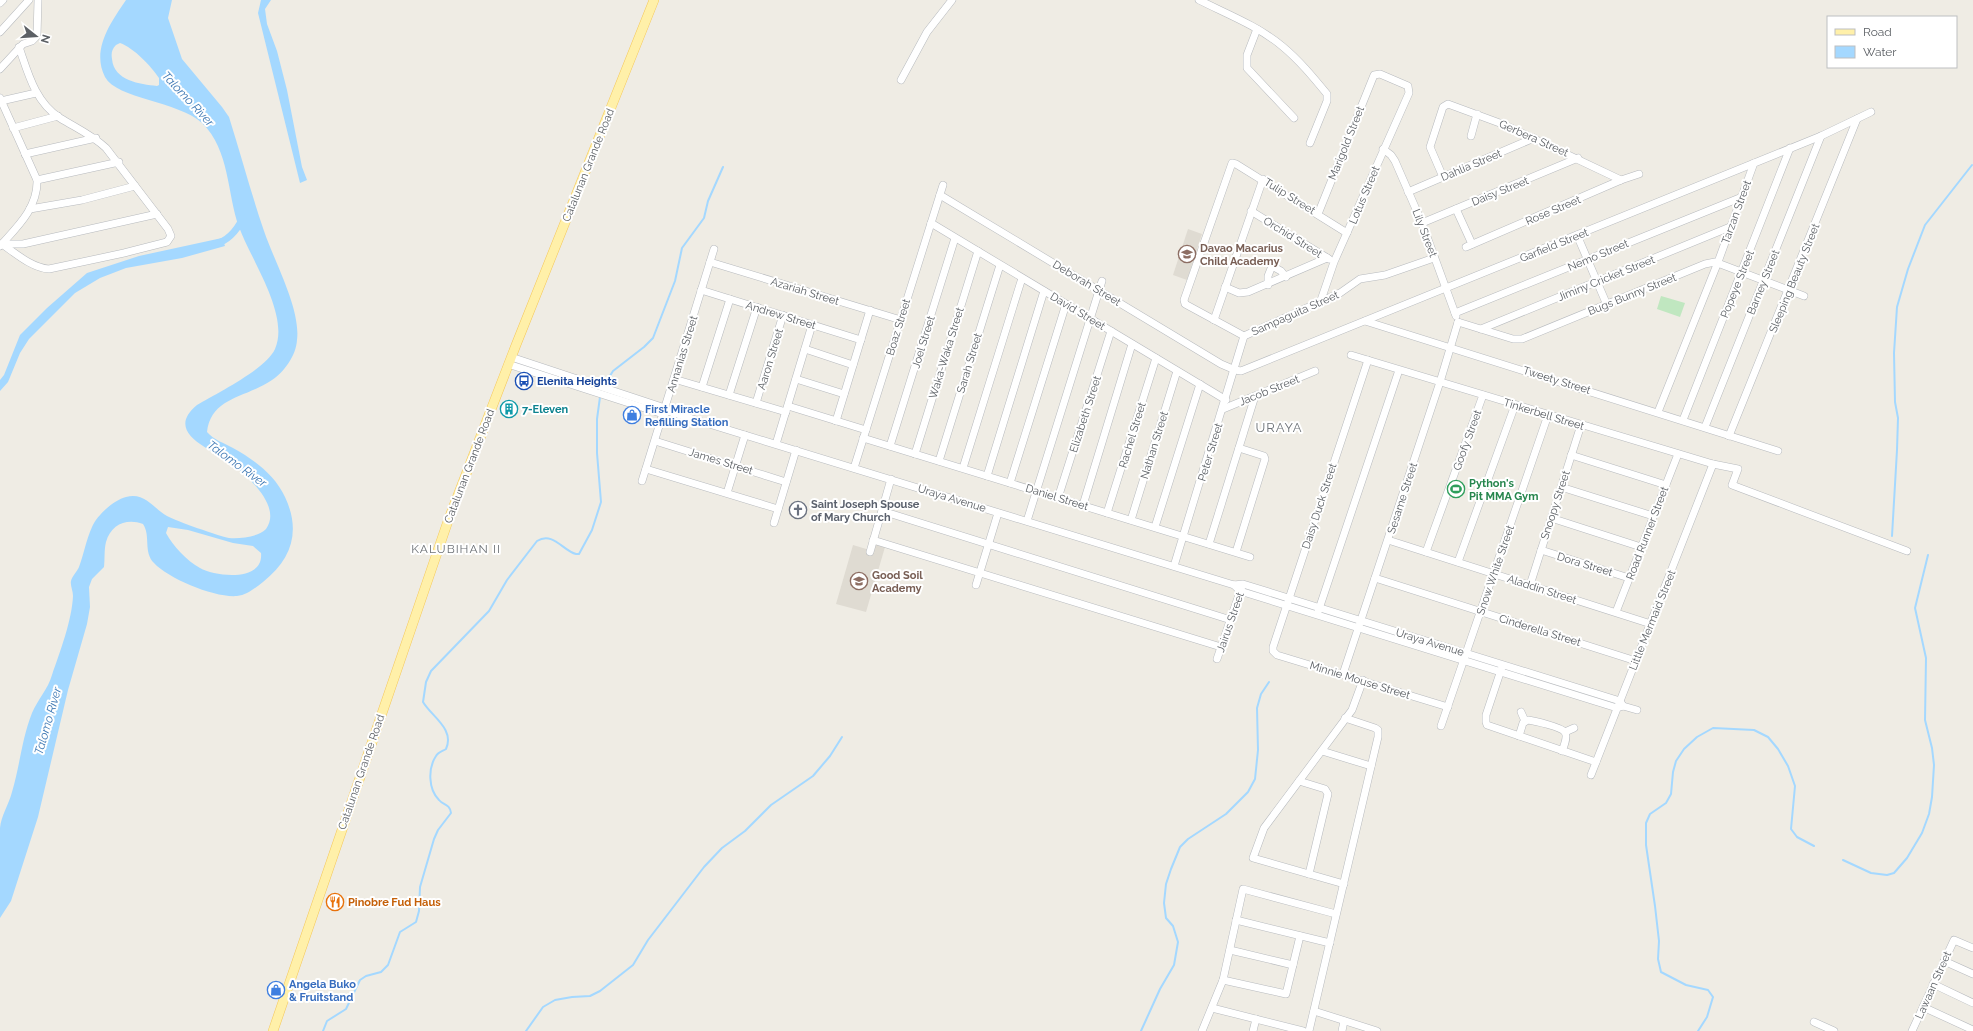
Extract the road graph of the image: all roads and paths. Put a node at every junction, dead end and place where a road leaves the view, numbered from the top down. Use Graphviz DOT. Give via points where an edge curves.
graph roads {
  1 [pos="3,0"];
  2 [pos="29,0"];
  3 [pos="38,0"];
  4 [pos="654,0"];
  5 [pos="952,0"];
  6 [pos="1198,0"];
  7 [pos="0,3"];
  8 [pos="1257,29"];
  9 [pos="0,32"];
  10 [pos="19,47"];
  11 [pos="0,69"];
  12 [pos="1376,74"];
  13 [pos="901,80"];
  14 [pos="36,92"];
  15 [pos="1,100"];
  16 [pos="1871,112"];
  17 [pos="1477,114"];
  18 [pos="58,116"];
  19 [pos="1294,118"];
  20 [pos="1857,119"];
  21 [pos="13,128"];
  22 [pos="1471,136"];
  23 [pos="1821,136"];
  24 [pos="96,138"];
  25 [pos="1534,138"];
  26 [pos="1310,143"];
  27 [pos="1790,148"];
  28 [pos="1383,149"];
  29 [pos="25,154"];
  30 [pos="1578,158"];
  31 [pos="119,162"];
  32 [pos="1754,163"];
  33 [pos="1639,174"];
  34 [pos="1443,177"];
  35 [pos="1263,179"];
  36 [pos="37,180"];
  37 [pos="1621,180"];
  38 [pos="943,185"];
  39 [pos="135,186"];
  40 [pos="1408,192"];
  41 [pos="940,195"];
  42 [pos="1742,197"];
  43 [pos="30,209"];
  44 [pos="1456,209"];
  45 [pos="1251,211"];
  46 [pos="157,214"];
  47 [pos="1318,214"];
  48 [pos="931,223"];
  49 [pos="1422,223"];
  50 [pos="1730,227"];
  51 [pos="1347,232"];
  52 [pos="1577,235"];
  53 [pos="955,238"];
  54 [pos="1,245"];
  55 [pos="714,249"];
  56 [pos="978,251"];
  57 [pos="1327,258"];
  58 [pos="1434,258"];
  59 [pos="1587,260"];
  60 [pos="710,262"];
  61 [pos="1334,262"];
  62 [pos="1718,262"];
  63 [pos="1000,264"];
  64 [pos="1742,271"];
  65 [pos="1286,277"];
  66 [pos="1022,278"];
  67 [pos="1764,280"];
  68 [pos="1102,281"];
  69 [pos="1596,282"];
  70 [pos="1268,285"];
  71 [pos="1225,288"];
  72 [pos="1446,289"];
  73 [pos="702,290"];
  74 [pos="1099,290"];
  75 [pos="1789,290"];
  76 [pos="1044,291"];
  77 [pos="1804,296"];
  78 [pos="730,299"];
  79 [pos="1320,303"];
  80 [pos="1066,304"];
  81 [pos="1607,305"];
  82 [pos="757,307"];
  83 [pos="870,310"];
  84 [pos="1455,313"];
  85 [pos="783,315"];
  86 [pos="1090,319"];
  87 [pos="901,320"];
  88 [pos="1214,320"];
  89 [pos="1365,321"];
  90 [pos="1458,322"];
  91 [pos="812,325"];
  92 [pos="1481,329"];
  93 [pos="1111,331"];
  94 [pos="1244,336"];
  95 [pos="861,340"];
  96 [pos="1132,344"];
  97 [pos="1451,348"];
  98 [pos="805,349"];
  99 [pos="1351,355"];
  100 [pos="1156,358"];
  101 [pos="510,360"];
  102 [pos="1368,360"];
  103 [pos="853,365"];
  104 [pos="1235,370"];
  105 [pos="1399,370"];
  106 [pos="1177,371"];
  107 [pos="1316,371"];
  108 [pos="674,379"];
  109 [pos="796,379"];
  110 [pos="1440,382"];
  111 [pos="1200,384"];
  112 [pos="702,387"];
  113 [pos="844,394"];
  114 [pos="729,395"];
  115 [pos="1483,395"];
  116 [pos="1255,396"];
  117 [pos="1226,400"];
  118 [pos="756,403"];
  119 [pos="1515,405"];
  120 [pos="787,409"];
  121 [pos="1223,409"];
  122 [pos="666,411"];
  123 [pos="1658,412"];
  124 [pos="1548,415"];
  125 [pos="1683,420"];
  126 [pos="836,421"];
  127 [pos="1581,425"];
  128 [pos="1705,427"];
  129 [pos="866,430"];
  130 [pos="745,435"];
  131 [pos="1729,436"];
  132 [pos="863,438"];
  133 [pos="655,440"];
  134 [pos="776,444"];
  135 [pos="890,446"];
  136 [pos="1239,448"];
  137 [pos="796,450"];
  138 [pos="1778,451"];
  139 [pos="915,454"];
  140 [pos="1678,454"];
  141 [pos="1571,455"];
  142 [pos="939,461"];
  143 [pos="1713,464"];
  144 [pos="735,466"];
  145 [pos="854,468"];
  146 [pos="963,468"];
  147 [pos="646,469"];
  148 [pos="987,476"];
  149 [pos="891,479"];
  150 [pos="642,481"];
  151 [pos="786,482"];
  152 [pos="1010,483"];
  153 [pos="1666,485"];
  154 [pos="1561,487"];
  155 [pos="1036,491"];
  156 [pos="727,493"];
  157 [pos="1058,498"];
  158 [pos="1083,505"];
  159 [pos="778,509"];
  160 [pos="882,511"];
  161 [pos="998,513"];
  162 [pos="1107,513"];
  163 [pos="1653,516"];
  164 [pos="1551,518"];
  165 [pos="1131,520"];
  166 [pos="1027,521"];
  167 [pos="774,523"];
  168 [pos="1155,528"];
  169 [pos="1184,536"];
  170 [pos="873,540"];
  171 [pos="1388,540"];
  172 [pos="988,544"];
  173 [pos="1209,544"];
  174 [pos="1641,547"];
  175 [pos="1541,550"];
  176 [pos="1907,551"];
  177 [pos="870,552"];
  178 [pos="1236,552"];
  179 [pos="1426,552"];
  180 [pos="1250,556"];
  181 [pos="1458,562"];
  182 [pos="1174,566"];
  183 [pos="980,573"];
  184 [pos="1494,573"];
  185 [pos="1375,578"];
  186 [pos="1629,578"];
  187 [pos="976,585"];
  188 [pos="1530,585"];
  189 [pos="1242,588"];
  190 [pos="1288,602"];
  191 [pos="1318,611"];
  192 [pos="1480,612"];
  193 [pos="1616,612"];
  194 [pos="1231,620"];
  195 [pos="1359,624"];
  196 [pos="1651,624"];
  197 [pos="1221,647"];
  198 [pos="1273,651"];
  199 [pos="1465,657"];
  200 [pos="1217,659"];
  201 [pos="1636,661"];
  202 [pos="1501,668"];
  203 [pos="1343,674"];
  204 [pos="1363,680"];
  205 [pos="1620,705"];
  206 [pos="1448,707"];
  207 [pos="1637,710"];
  208 [pos="1521,712"];
  209 [pos="1345,718"];
  210 [pos="1525,721"];
  211 [pos="1441,726"];
  212 [pos="1574,728"];
  213 [pos="1565,732"];
  214 [pos="1519,736"];
  215 [pos="1322,751"];
  216 [pos="1562,751"];
  217 [pos="1596,762"];
  218 [pos="1371,766"];
  219 [pos="1591,775"];
  220 [pos="1299,781"];
  221 [pos="1309,874"];
  222 [pos="1344,884"];
  223 [pos="1336,914"];
  224 [pos="1236,920"];
  225 [pos="1300,936"];
  226 [pos="1330,943"];
  227 [pos="1973,948"];
  228 [pos="1230,950"];
  229 [pos="1944,961"];
  230 [pos="1293,965"];
  231 [pos="1973,974"];
  232 [pos="1223,980"];
  233 [pos="1933,984"];
  234 [pos="1973,1002"];
  235 [pos="1923,1007"];
  236 [pos="1212,1008"];
  237 [pos="1314,1011"];
  238 [pos="1256,1019"];
  239 [pos="1344,1021"];
  240 [pos="1814,1022"];
  241 [pos="1973,1030"];
  242 [pos="273,1031"];
  243 [pos="1202,1031"];
  244 [pos="1253,1031"];
  245 [pos="1303,1031"];
  246 [pos="1309,1031"];
  247 [pos="1342,1031"];
  248 [pos="1377,1031"];
  249 [pos="1834,1031"];
  250 [pos="1913,1031"];
  1 -- 7 [label="street"];
  2 -- 9 [label="street"];
  3 -- 10 [label="street" via="37,36"];
  4 -- 101 [label="main road, Catalunan Grande Road"];
  5 -- 13 [label="street" via="927,32"];
  6 -- 8 [label="street"];
  8 -- 19 [label="street" via="1247,56 1247,68"];
  8 -- 26 [label="street" via="1299,61 1327,94"];
  10 -- 11 [label="street"];
  10 -- 14 [label="street"];
  12 -- 28 [label="street, Lotus Street" via="1409,88"];
  12 -- 47 [label="street, Marigold Street"];
  14 -- 15 [label="street"];
  14 -- 18 [label="street"];
  15 -- 21 [label="street"];
  16 -- 20 [label="street, Garfield Street"];
  17 -- 22 [label="street"];
  17 -- 25 [label="street, Gerbera Street"];
  17 -- 34 [label="street, Gerbera Street" via="1450,104 1444,105 1430,147"];
  18 -- 21 [label="street"];
  18 -- 24 [label="street"];
  20 -- 23 [label="street, Garfield Street"];
  20 -- 75 [label="street, Sleeping Beauty Street"];
  21 -- 29 [label="street"];
  23 -- 27 [label="street, Garfield Street"];
  23 -- 67 [label="street, Barney Street"];
  24 -- 29 [label="street"];
  24 -- 31 [label="street"];
  25 -- 30 [label="street, Gerbera Street"];
  25 -- 34 [label="street, Dahlia Street"];
  27 -- 32 [label="street, Garfield Street"];
  27 -- 64 [label="street, Popeye Street"];
  28 -- 40 [label="street, Lily Street" via="1395,161"];
  28 -- 51 [label="street, Lotus Street"];
  29 -- 36 [label="street"];
  30 -- 37 [label="street, Gerbera Street"];
  30 -- 44 [label="street, Daisy Street"];
  31 -- 36 [label="street"];
  31 -- 39 [label="street"];
  32 -- 42 [label="street, Tarzan Street"];
  32 -- 52 [label="street, Garfield Street"];
  33 -- 37 [label="street, Rose Street"];
  34 -- 40 [label="street, Dahlia Street"];
  35 -- 45 [label="street"];
  35 -- 47 [label="street, Tulip Street"];
  35 -- 88 [label="street, Tulip Street" via="1232,163 1184,301"];
  36 -- 43 [label="street"];
  37 -- 44 [label="street, Rose Street" via="1469,246"];
  38 -- 41 [label="street, Boaz Street"];
  39 -- 43 [label="street" via="82,200"];
  39 -- 46 [label="street"];
  40 -- 49 [label="street, Lily Street"];
  41 -- 48 [label="street, Boaz Street"];
  41 -- 74 [label="street, Deborah Street"];
  42 -- 50 [label="street, Tarzan Street"];
  42 -- 59 [label="street, Nemo Street"];
  43 -- 54 [label="street"];
  44 -- 49 [label="street, Daisy Street"];
  45 -- 57 [label="street, Orchid Street"];
  45 -- 71 [label="street"];
  46 -- 54 [label="street" via="23,244"];
  46 -- 54 [label="street" via="171,233 167,242 49,269 22,258"];
  47 -- 51 [label="street, Tulip Street"];
  48 -- 53 [label="street, David Street"];
  48 -- 87 [label="street, Boaz Street"];
  49 -- 58 [label="street, Lily Street"];
  50 -- 62 [label="street, Tarzan Street"];
  50 -- 69 [label="street, Jiminy Cricket Street"];
  51 -- 61 [label="street, Lotus Street"];
  52 -- 59 [label="street"];
  52 -- 72 [label="street, Garfield Street"];
  53 -- 56 [label="street, David Street"];
  53 -- 135 [label="street, Joel Street"];
  55 -- 60 [label="street, Annanias Street"];
  56 -- 63 [label="street, David Street"];
  56 -- 139 [label="street, Waka-Waka Street"];
  57 -- 61 [label="street, Orchid Street"];
  57 -- 65 [label="street"];
  58 -- 72 [label="street, Lily Street"];
  58 -- 79 [label="street, Sampaguita Street" via="1385,275 1360,279"];
  59 -- 69 [label="street"];
  59 -- 84 [label="street, Nemo Street"];
  60 -- 73 [label="street, Annanias Street"];
  60 -- 83 [label="street, Azariah Street"];
  61 -- 79 [label="street, Lotus Street"];
  62 -- 64 [label="street"];
  62 -- 81 [label="street, Bugs Bunny Street" via="1705,264"];
  62 -- 123 [label="street"];
  63 -- 66 [label="street, David Street"];
  63 -- 142 [label="street, Sarah Street"];
  64 -- 67 [label="street"];
  64 -- 125 [label="street, Popeye Street"];
  65 -- 70 [label="street"];
  65 -- 70 [label="street" via="1271,263"];
  66 -- 76 [label="street, David Street"];
  66 -- 146 [label="street"];
  67 -- 75 [label="street"];
  67 -- 128 [label="street, Barney Street"];
  68 -- 74 [label="street"];
  69 -- 81 [label="street"];
  69 -- 92 [label="street, Jiminy Cricket Street"];
  70 -- 71 [label="street" via="1244,293"];
  71 -- 88 [label="street"];
  72 -- 84 [label="street, Lily Street"];
  72 -- 89 [label="street, Garfield Street"];
  73 -- 78 [label="street, Andrew Street"];
  73 -- 108 [label="street, Annanias Street"];
  74 -- 86 [label="street"];
  74 -- 104 [label="street, Deborah Street"];
  75 -- 77 [label="street"];
  75 -- 131 [label="street, Sleeping Beauty Street"];
  76 -- 80 [label="street, David Street"];
  76 -- 148 [label="street"];
  78 -- 82 [label="street, Andrew Street"];
  78 -- 112 [label="street"];
  79 -- 94 [label="street, Sampaguita Street"];
  80 -- 86 [label="street, David Street"];
  80 -- 152 [label="street"];
  81 -- 92 [label="street, Bugs Bunny Street" via="1522,339 1512,339"];
  82 -- 85 [label="street, Andrew Street"];
  82 -- 114 [label="street"];
  83 -- 87 [label="street, Azariah Street"];
  83 -- 95 [label="street"];
  84 -- 90 [label="street, Lily Street"];
  85 -- 91 [label="street, Andrew Street"];
  85 -- 118 [label="street, Aaron Street"];
  86 -- 93 [label="street, David Street"];
  86 -- 155 [label="street"];
  87 -- 129 [label="street, Boaz Street"];
  88 -- 94 [label="street"];
  89 -- 97 [label="street, Tweety Street"];
  89 -- 104 [label="street, Garfield Street" via="1245,370"];
  90 -- 92 [label="street, Bugs Bunny Street"];
  90 -- 97 [label="street, Sesame Street"];
  91 -- 95 [label="street, Andrew Street"];
  91 -- 98 [label="street"];
  93 -- 96 [label="street, David Street"];
  93 -- 157 [label="street, Elizabeth Street"];
  94 -- 104 [label="street, Peter Street"];
  95 -- 103 [label="street"];
  96 -- 100 [label="street, David Street"];
  96 -- 158 [label="street"];
  97 -- 110 [label="street, Sesame Street"];
  97 -- 123 [label="street, Tweety Street"];
  98 -- 103 [label="street"];
  98 -- 109 [label="street"];
  99 -- 102 [label="street, Tinkerbell Street"];
  100 -- 106 [label="street, David Street"];
  100 -- 162 [label="street, Rachel Street"];
  101 -- 122 [label="street, Uraya Avenue"];
  101 -- 242 [label="main road, Catalunan Grande Road" via="433,561"];
  102 -- 105 [label="street, Tinkerbell Street"];
  102 -- 190 [label="street, Daisy Duck Street"];
  103 -- 113 [label="street"];
  104 -- 117 [label="street, Peter Street"];
  105 -- 110 [label="street, Tinkerbell Street"];
  105 -- 191 [label="street"];
  106 -- 111 [label="street, David Street"];
  106 -- 165 [label="street, Nathan Street"];
  107 -- 116 [label="street, Jacob Street"];
  108 -- 112 [label="street"];
  108 -- 122 [label="street, Annanias Street"];
  109 -- 113 [label="street"];
  109 -- 120 [label="street"];
  110 -- 115 [label="street, Tinkerbell Street"];
  110 -- 171 [label="street, Sesame Street"];
  111 -- 117 [label="street, David Street"];
  111 -- 168 [label="street"];
  112 -- 114 [label="street"];
  113 -- 126 [label="street"];
  114 -- 118 [label="street"];
  115 -- 119 [label="street, Tinkerbell Street"];
  115 -- 179 [label="street, Goofy Street"];
  116 -- 121 [label="street, Jacob Street"];
  116 -- 136 [label="street"];
  117 -- 121 [label="street, Peter Street"];
  118 -- 120 [label="street"];
  119 -- 124 [label="street, Tinkerbell Street"];
  119 -- 181 [label="street"];
  120 -- 126 [label="street"];
  120 -- 134 [label="street"];
  121 -- 169 [label="street, Peter Street"];
  122 -- 130 [label="street, Uraya Avenue"];
  122 -- 133 [label="street, Annanias Street"];
  123 -- 125 [label="street, Tweety Street"];
  124 -- 127 [label="street, Tinkerbell Street"];
  124 -- 184 [label="street, Snow White Street"];
  125 -- 128 [label="street, Tweety Street"];
  126 -- 129 [label="street"];
  127 -- 140 [label="street, Tinkerbell Street"];
  127 -- 141 [label="street, Snoopy Street"];
  128 -- 131 [label="street, Tweety Street"];
  129 -- 132 [label="street, Boaz Street"];
  130 -- 134 [label="street, Uraya Avenue"];
  130 -- 144 [label="street"];
  131 -- 138 [label="street, Tweety Street"];
  132 -- 135 [label="street, Daniel Street"];
  132 -- 145 [label="street, Boaz Street"];
  133 -- 144 [label="street, James Street"];
  133 -- 147 [label="street, Annanias Street"];
  134 -- 137 [label="street, Uraya Avenue"];
  135 -- 139 [label="street, Daniel Street"];
  136 -- 173 [label="street"];
  136 -- 178 [label="street" via="1264,456 1266,459"];
  137 -- 145 [label="street, Uraya Avenue"];
  137 -- 151 [label="street"];
  139 -- 142 [label="street, Daniel Street"];
  140 -- 143 [label="street, Tinkerbell Street"];
  140 -- 153 [label="street, Road Runner Street"];
  141 -- 153 [label="street"];
  141 -- 154 [label="street, Snoopy Street"];
  142 -- 146 [label="street, Daniel Street"];
  143 -- 176 [label="street, Tinkerbell Street" via="1738,469 1732,485"];
  143 -- 196 [label="street, Little Mermaid Street"];
  144 -- 151 [label="street, James Street"];
  144 -- 156 [label="street"];
  145 -- 149 [label="street, Uraya Avenue"];
  146 -- 148 [label="street, Daniel Street"];
  147 -- 150 [label="street, Annanias Street"];
  147 -- 156 [label="street"];
  148 -- 152 [label="street, Daniel Street"];
  149 -- 160 [label="street"];
  149 -- 161 [label="street, Uraya Avenue"];
  151 -- 159 [label="street"];
  152 -- 155 [label="street, Daniel Street"];
  153 -- 163 [label="street, Road Runner Street"];
  154 -- 163 [label="street"];
  154 -- 164 [label="street, Snoopy Street"];
  155 -- 157 [label="street, Daniel Street"];
  155 -- 166 [label="street"];
  156 -- 159 [label="street"];
  157 -- 158 [label="street, Daniel Street"];
  158 -- 162 [label="street, Daniel Street"];
  159 -- 167 [label="street"];
  160 -- 170 [label="street"];
  160 -- 172 [label="street"];
  161 -- 166 [label="street, Uraya Avenue"];
  161 -- 172 [label="street"];
  162 -- 165 [label="street, Daniel Street"];
  163 -- 174 [label="street, Road Runner Street"];
  164 -- 174 [label="street"];
  164 -- 175 [label="street, Snoopy Street"];
  165 -- 168 [label="street, Daniel Street"];
  166 -- 182 [label="street, Uraya Avenue"];
  168 -- 169 [label="street, Daniel Street"];
  169 -- 173 [label="street, Daniel Street"];
  169 -- 182 [label="street, Peter Street"];
  170 -- 177 [label="street"];
  170 -- 183 [label="street"];
  171 -- 179 [label="street, Aladdin Street"];
  171 -- 185 [label="street, Sesame Street"];
  172 -- 183 [label="street"];
  172 -- 194 [label="street"];
  173 -- 178 [label="street, Daniel Street"];
  174 -- 186 [label="street, Road Runner Street"];
  175 -- 186 [label="street, Dora Street"];
  175 -- 188 [label="street, Snoopy Street"];
  178 -- 180 [label="street, Daniel Street"];
  179 -- 181 [label="street, Aladdin Street"];
  181 -- 184 [label="street, Aladdin Street"];
  182 -- 189 [label="street, Uraya Avenue"];
  183 -- 187 [label="street"];
  183 -- 197 [label="street"];
  184 -- 188 [label="street, Aladdin Street"];
  184 -- 192 [label="street, Snow White Street"];
  185 -- 192 [label="street, Cinderella Street"];
  185 -- 195 [label="street, Sesame Street"];
  186 -- 193 [label="street, Road Runner Street"];
  188 -- 193 [label="street, Aladdin Street"];
  189 -- 190 [label="street, Uraya Avenue"];
  189 -- 194 [label="street, Jairus Street"];
  190 -- 191 [label="street, Uraya Avenue"];
  190 -- 198 [label="street, Daisy Duck Street"];
  191 -- 195 [label="street, Uraya Avenue"];
  192 -- 199 [label="street, Snow White Street"];
  192 -- 201 [label="street, Cinderella Street"];
  193 -- 196 [label="street, Aladdin Street"];
  194 -- 197 [label="street, Jairus Street"];
  195 -- 199 [label="street, Uraya Avenue"];
  195 -- 203 [label="street, Sesame Street"];
  196 -- 201 [label="street, Little Mermaid Street"];
  197 -- 200 [label="street, Jairus Street"];
  198 -- 203 [label="street, Minnie Mouse Street" via="1277,655"];
  199 -- 202 [label="street, Uraya Avenue"];
  199 -- 206 [label="street, Snow White Street"];
  201 -- 205 [label="street, Little Mermaid Street"];
  202 -- 205 [label="street, Uraya Avenue"];
  202 -- 214 [label="street" via="1486,722 1490,727"];
  203 -- 204 [label="street, Minnie Mouse Street"];
  204 -- 206 [label="street, Minnie Mouse Street"];
  204 -- 209 [label="street" via="1354,706"];
  205 -- 207 [label="street, Uraya Avenue"];
  205 -- 217 [label="street, Little Mermaid Street"];
  206 -- 211 [label="street, Snow White Street"];
  208 -- 210 [label="street"];
  209 -- 215 [label="street"];
  209 -- 218 [label="street" via="1371,725 1378,730"];
  210 -- 213 [label="street" via="1531,720"];
  210 -- 214 [label="street"];
  212 -- 213 [label="street"];
  213 -- 216 [label="street" via="1566,739"];
  214 -- 216 [label="street"];
  215 -- 218 [label="street"];
  215 -- 220 [label="street"];
  216 -- 217 [label="street"];
  217 -- 219 [label="street, Little Mermaid Street"];
  218 -- 222 [label="street"];
  220 -- 221 [label="street" via="1325,789 1328,794"];
  220 -- 221 [label="street" via="1264,828 1253,858"];
  221 -- 222 [label="street"];
  222 -- 223 [label="street"];
  223 -- 224 [label="street" via="1243,889"];
  223 -- 226 [label="street"];
  224 -- 225 [label="street"];
  224 -- 228 [label="street"];
  225 -- 226 [label="street"];
  225 -- 230 [label="street"];
  226 -- 237 [label="street"];
  227 -- 229 [label="street, Lawaan Street" via="1954,940"];
  228 -- 230 [label="street"];
  228 -- 232 [label="street"];
  229 -- 231 [label="street"];
  229 -- 233 [label="street, Lawaan Street"];
  230 -- 232 [label="street" via="1286,994"];
  232 -- 236 [label="street"];
  233 -- 234 [label="street"];
  233 -- 235 [label="street, Lawaan Street"];
  235 -- 241 [label="street"];
  235 -- 250 [label="street, Lawaan Street"];
  236 -- 238 [label="street"];
  236 -- 243 [label="street"];
  237 -- 239 [label="street"];
  237 -- 246 [label="street"];
  238 -- 244 [label="street"];
  238 -- 245 [label="street"];
  239 -- 247 [label="street"];
  239 -- 248 [label="street"];
  240 -- 249 [label="street"];
}
